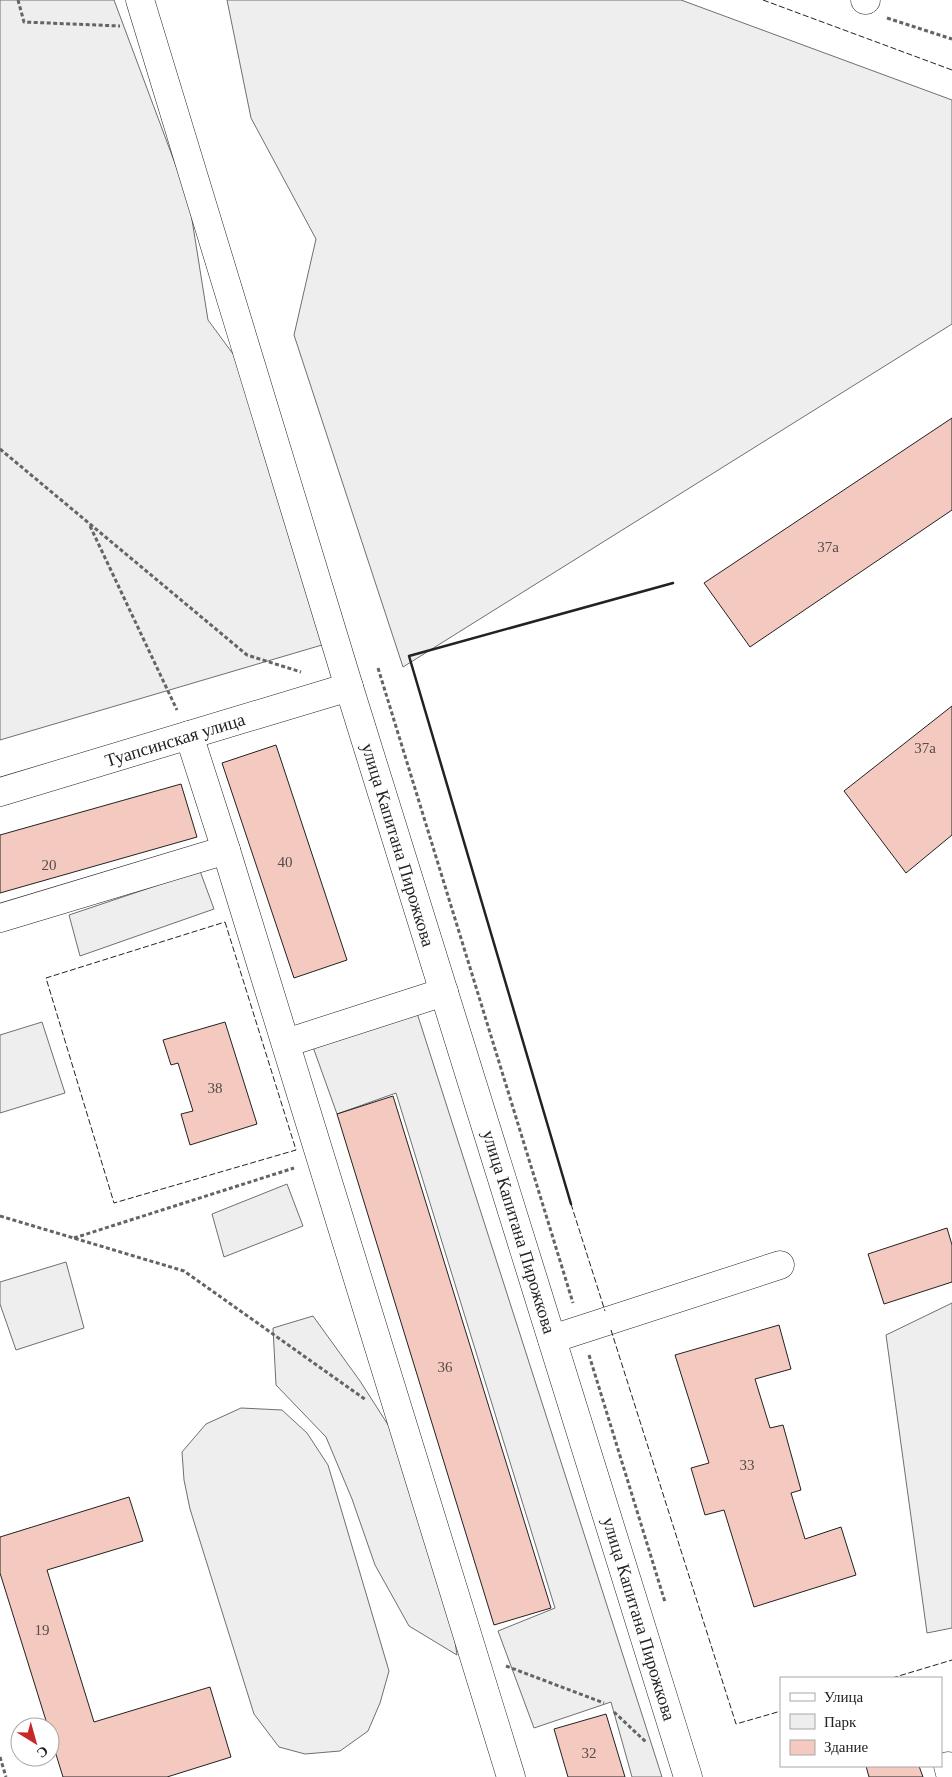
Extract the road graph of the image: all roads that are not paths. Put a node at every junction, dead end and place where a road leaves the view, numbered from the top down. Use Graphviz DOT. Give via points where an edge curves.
graph roads {
  1 [pos="140,0"];
  2 [pos="349,687"];
  3 [pos="189,735"];
  4 [pos="0,792"];
  5 [pos="226,850"];
  6 [pos="0,918"];
  7 [pos="444,992"];
  8 [pos="286,1043"];
  9 [pos="780,1265"];
  10 [pos="552,1339"];
  11 [pos="511,1777"];
  12 [pos="688,1777"];
  1 -- 2 [label="street, улица Капитана Пирожкова"];
  2 -- 3 [label="street, Туапсинская улица"];
  2 -- 7 [label="street, улица Капитана Пирожкова"];
  3 -- 4 [label="street, Туапсинская улица"];
  3 -- 5 [label="street"];
  5 -- 6 [label="street"];
  5 -- 8 [label="street"];
  7 -- 8 [label="street"];
  7 -- 10 [label="street, улица Капитана Пирожкова"];
  8 -- 11 [label="street"];
  9 -- 10 [label="street"];
  10 -- 12 [label="street, улица Капитана Пирожкова"];
}
